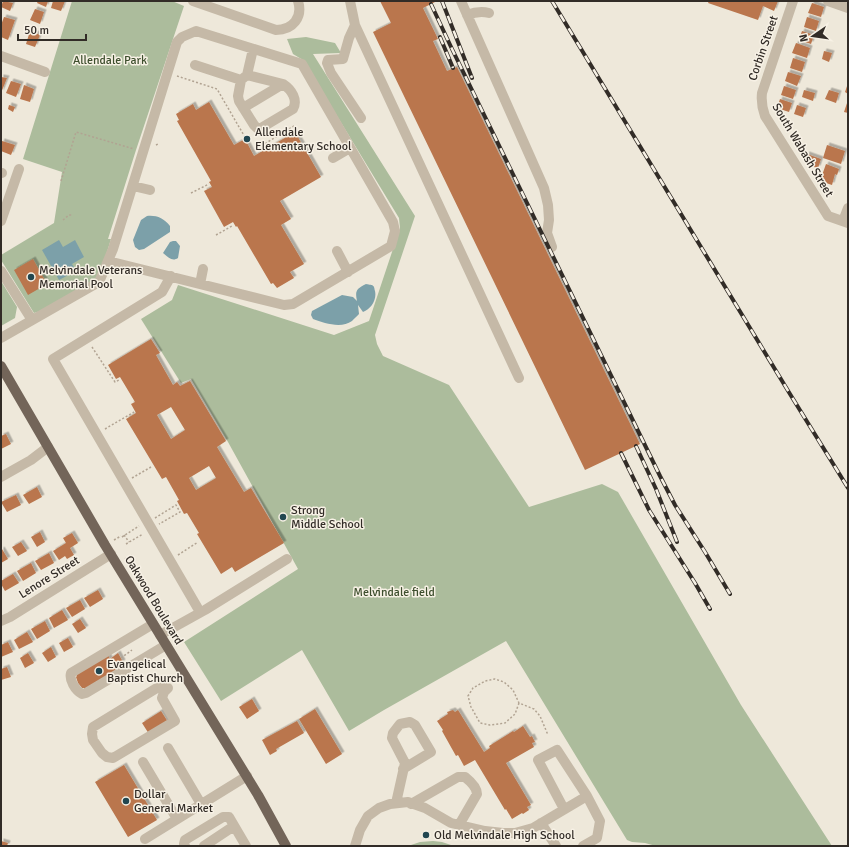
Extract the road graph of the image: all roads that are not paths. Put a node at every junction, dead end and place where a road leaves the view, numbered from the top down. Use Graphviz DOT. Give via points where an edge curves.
graph roads {
  1 [pos="193,1"];
  2 [pos="298,1"];
  3 [pos="350,1"];
  4 [pos="461,1"];
  5 [pos="793,1"];
  6 [pos="828,1"];
  7 [pos="848,8"];
  8 [pos="489,13"];
  9 [pos="468,15"];
  10 [pos="355,24"];
  11 [pos="253,49"];
  12 [pos="1,56"];
  13 [pos="195,65"];
  14 [pos="45,72"];
  15 [pos="244,78"];
  16 [pos="283,84"];
  17 [pos="761,104"];
  18 [pos="243,108"];
  19 [pos="361,118"];
  20 [pos="350,148"];
  21 [pos="333,158"];
  22 [pos="18,169"];
  23 [pos="132,186"];
  24 [pos="150,190"];
  25 [pos="848,208"];
  26 [pos="1,221"];
  27 [pos="846,222"];
  28 [pos="552,246"];
  29 [pos="337,251"];
  30 [pos="108,261"];
  31 [pos="203,269"];
  32 [pos="1,271"];
  33 [pos="348,272"];
  34 [pos="171,276"];
  35 [pos="200,284"];
  36 [pos="32,320"];
  37 [pos="1,338"];
  38 [pos="1,366"];
  39 [pos="519,378"];
  40 [pos="48,447"];
  41 [pos="1,477"];
  42 [pos="111,554"];
  43 [pos="286,559"];
  44 [pos="200,612"];
  45 [pos="1,621"];
  46 [pos="153,624"];
  47 [pos="160,635"];
  48 [pos="166,645"];
  49 [pos="166,686"];
  50 [pos="168,748"];
  51 [pos="144,762"];
  52 [pos="403,769"];
  53 [pos="247,776"];
  54 [pos="587,796"];
  55 [pos="396,803"];
  56 [pos="201,804"];
  57 [pos="412,804"];
  58 [pos="564,810"];
  59 [pos="177,819"];
  60 [pos="542,823"];
  61 [pos="459,825"];
  62 [pos="234,826"];
  63 [pos="145,839"];
  64 [pos="184,846"];
  65 [pos="204,846"];
  66 [pos="246,846"];
  67 [pos="286,846"];
  68 [pos="355,846"];
  69 [pos="556,846"];
  70 [pos="583,846"];
  1 -- 2 [label="street" via="276,30 290,27 295,22 300,10"];
  3 -- 10 [label="street"];
  4 -- 9 [label="street"];
  5 -- 17 [label="street, Corbin Street" via="762,93"];
  6 -- 7 [label="street"];
  8 -- 9 [label="street" via="482,11"];
  9 -- 28 [label="street" via="544,188 549,220 547,233"];
  10 -- 19 [label="street" via="344,59 328,60 327,63"];
  10 -- 39 [label="street"];
  11 -- 15 [label="street"];
  11 -- 20 [label="street" via="302,64"];
  11 -- 23 [label="street" via="196,31 177,42"];
  12 -- 14 [label="street"];
  13 -- 15 [label="street"];
  15 -- 16 [label="street"];
  15 -- 18 [label="street" via="238,96"];
  16 -- 18 [label="street"];
  16 -- 18 [label="street" via="295,99 293,109 257,128"];
  17 -- 27 [label="street, South Wabash Street" via="765,116 828,216"];
  20 -- 21 [label="street"];
  20 -- 33 [label="street" via="393,222 395,231 391,246"];
  22 -- 26 [label="street"];
  23 -- 24 [label="street"];
  23 -- 30 [label="street"];
  25 -- 27 [label="street"];
  29 -- 33 [label="street"];
  30 -- 34 [label="street"];
  30 -- 36 [label="street" via="99,282"];
  31 -- 35 [label="street"];
  32 -- 36 [label="street"];
  33 -- 35 [label="street" via="293,304 284,305"];
  34 -- 35 [label="street"];
  34 -- 44 [label="street" via="162,292 53,360"];
  36 -- 37 [label="street"];
  38 -- 40 [label="main road, Oakwood Boulevard"];
  40 -- 41 [label="street"];
  40 -- 42 [label="main road, Oakwood Boulevard"];
  42 -- 45 [label="street, Lenore Street"];
  42 -- 46 [label="main road, Oakwood Boulevard"];
  43 -- 44 [label="street"];
  44 -- 47 [label="street"];
  46 -- 47 [label="main road, Oakwood Boulevard"];
  46 -- 48 [label="street" via="71,673 77,691 84,694"];
  47 -- 48 [label="main road, Oakwood Boulevard"];
  48 -- 53 [label="main road, Oakwood Boulevard"];
  49 -- 49 [label="street" via="93,727 93,740 102,753 113,758 175,721 162,698"];
  50 -- 56 [label="street"];
  51 -- 59 [label="street"];
  52 -- 52 [label="street" via="405,763 392,738 400,724 410,722 415,725 431,752"];
  52 -- 55 [label="street"];
  53 -- 56 [label="street"];
  53 -- 67 [label="main road, Oakwood Boulevard"];
  54 -- 58 [label="street"];
  54 -- 58 [label="street" via="557,750 538,760"];
  54 -- 70 [label="street" via="600,821 597,838"];
  55 -- 57 [label="street"];
  55 -- 68 [label="street" via="379,808 368,816"];
  56 -- 59 [label="street"];
  57 -- 61 [label="street"];
  57 -- 61 [label="street" via="458,777 465,777 475,787 477,794"];
  58 -- 60 [label="street"];
  59 -- 63 [label="street"];
  60 -- 61 [label="street" via="533,828 509,833"];
  60 -- 69 [label="street"];
  62 -- 64 [label="street" via="229,817 223,817 185,840"];
  62 -- 65 [label="street"];
  62 -- 66 [label="street"];
}
